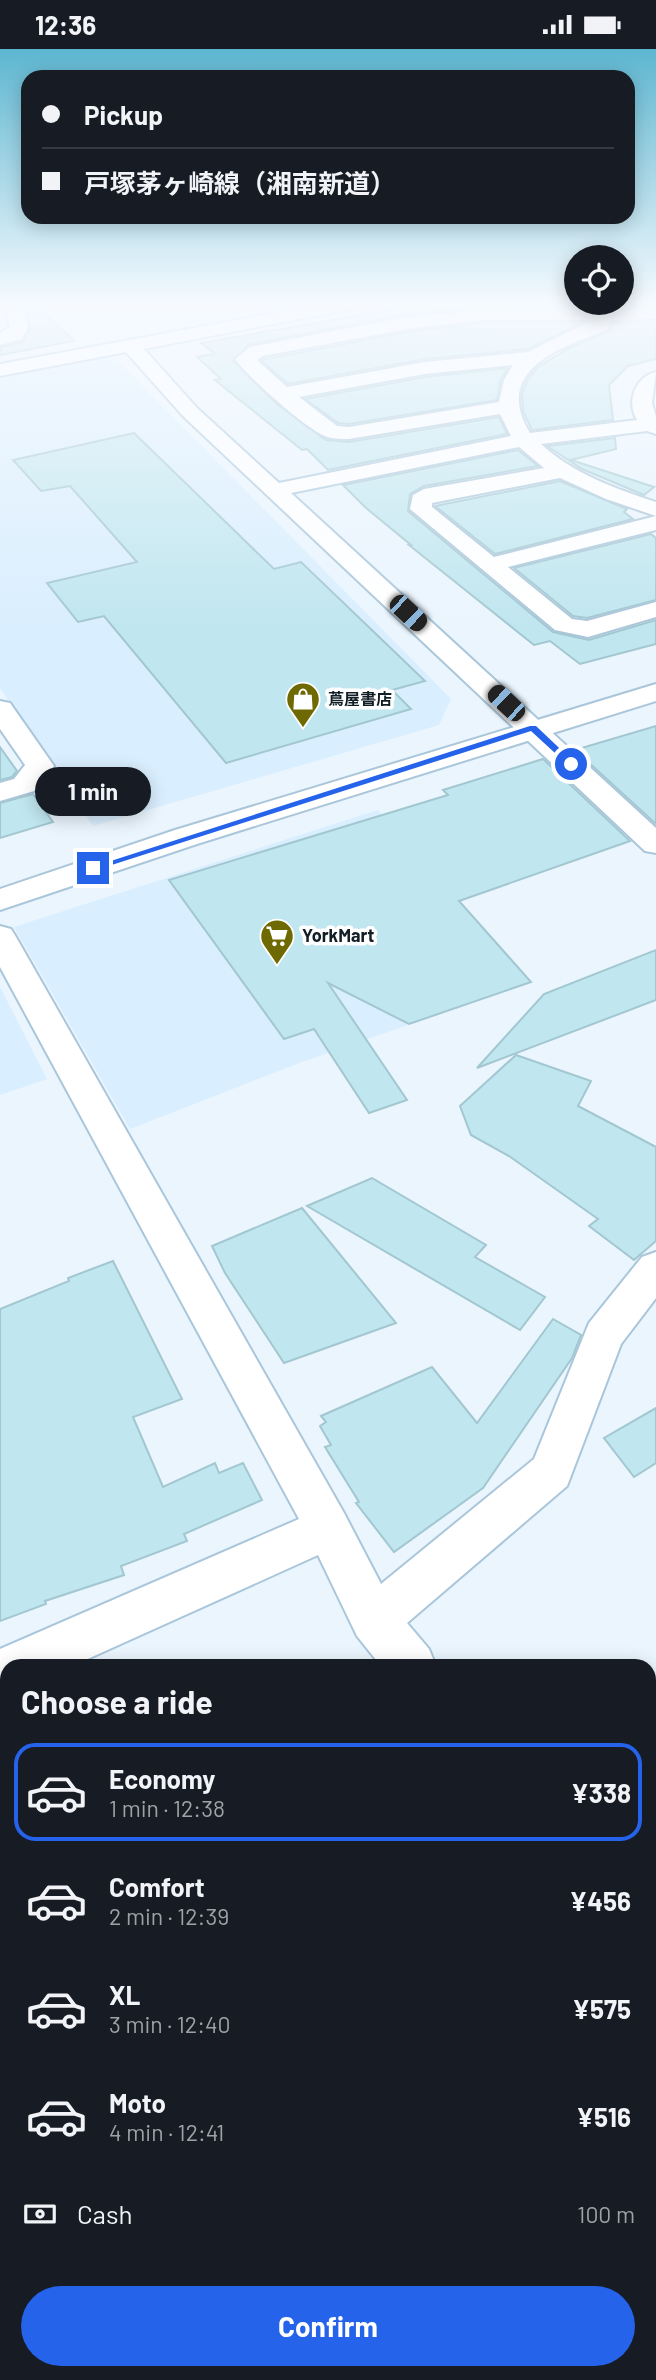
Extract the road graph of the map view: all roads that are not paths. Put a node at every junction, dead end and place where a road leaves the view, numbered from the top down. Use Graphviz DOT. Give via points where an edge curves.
graph roads {
  1 [pos="188,410"];
  2 [pos="303,410"];
  3 [pos="492,410"];
  4 [pos="510,410"];
  5 [pos="644,410"];
  6 [pos="653,426"];
  7 [pos="525,440"];
  8 [pos="564,471"];
  9 [pos="275,489"];
  10 [pos="656,509"];
  11 [pos="656,523"];
  12 [pos="489,565"];
  13 [pos="656,609"];
  14 [pos="656,692"];
  15 [pos="0,709"];
  16 [pos="533,728"];
  17 [pos="0,792"];
  18 [pos="656,844"];
  19 [pos="0,900"];
  20 [pos="0,937"];
  21 [pos="656,1268"];
  22 [pos="328,1528"];
  23 [pos="374,1620"];
  24 [pos="32,1659"];
  25 [pos="406,1659"];
  1 -- 9 [label="street"];
  2 -- 3 [label="street" via="332,432 349,433"];
  4 -- 7 [label="street"];
  5 -- 6 [label="street"];
  6 -- 7 [label="street"];
  7 -- 8 [label="street"];
  7 -- 9 [label="street"];
  8 -- 10 [label="street" via="601,491"];
  8 -- 12 [label="street" via="432,494 421,500 421,509"];
  9 -- 16 [label="street"];
  11 -- 12 [label="street"];
  12 -- 13 [label="street" via="564,625 588,629"];
  14 -- 16 [label="street"];
  15 -- 17 [label="street" via="40,766 24,785"];
  16 -- 18 [label="street"];
  16 -- 19 [label="street"];
  20 -- 22 [label="street"];
  21 -- 23 [label="street" via="604,1335 551,1472"];
  22 -- 23 [label="street"];
  22 -- 24 [label="street"];
  23 -- 25 [label="street"];
}
